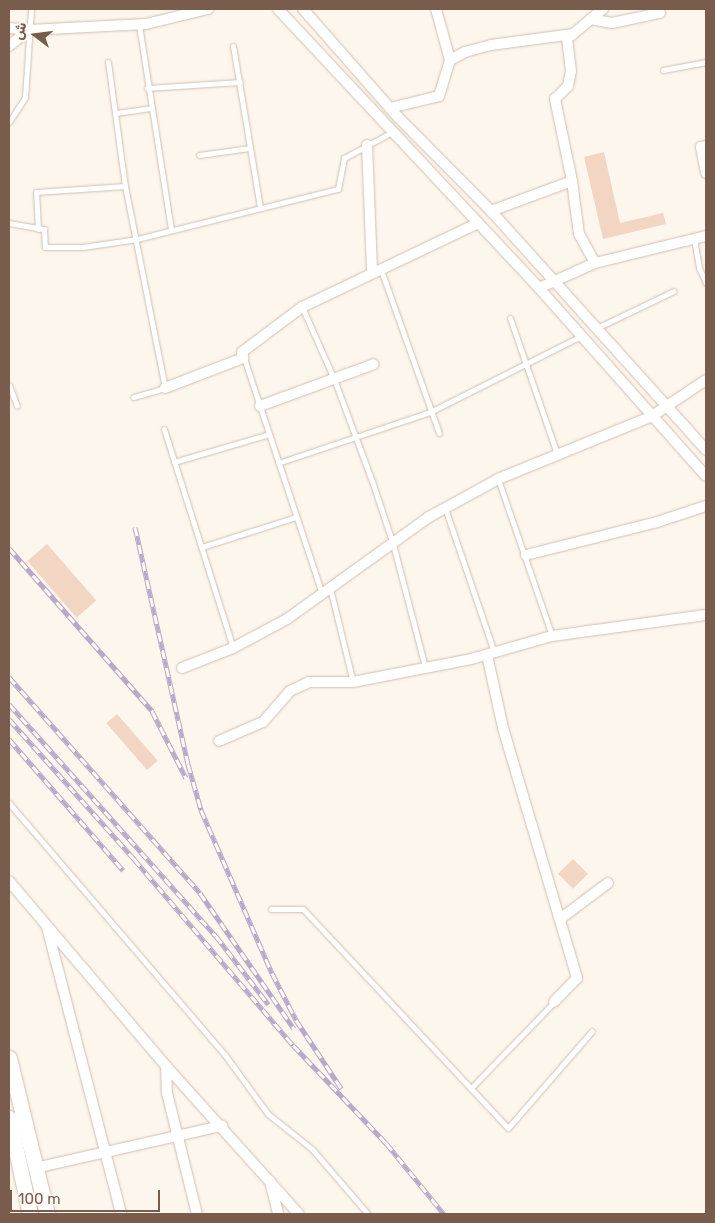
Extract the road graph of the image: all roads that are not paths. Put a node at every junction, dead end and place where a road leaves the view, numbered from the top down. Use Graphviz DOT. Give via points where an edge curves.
graph roads {
  1 [pos="31,9"];
  2 [pos="208,9"];
  3 [pos="278,9"];
  4 [pos="303,9"];
  5 [pos="436,9"];
  6 [pos="603,9"];
  7 [pos="660,13"];
  8 [pos="591,19"];
  9 [pos="139,24"];
  10 [pos="9,28"];
  11 [pos="29,30"];
  12 [pos="573,34"];
  13 [pos="9,46"];
  14 [pos="233,46"];
  15 [pos="450,60"];
  16 [pos="108,62"];
  17 [pos="706,62"];
  18 [pos="663,70"];
  19 [pos="240,82"];
  20 [pos="146,88"];
  21 [pos="151,108"];
  22 [pos="390,108"];
  23 [pos="116,113"];
  24 [pos="9,122"];
  25 [pos="392,132"];
  26 [pos="367,145"];
  27 [pos="706,146"];
  28 [pos="250,148"];
  29 [pos="199,155"];
  30 [pos="706,173"];
  31 [pos="572,181"];
  32 [pos="125,186"];
  33 [pos="260,208"];
  34 [pos="491,211"];
  35 [pos="9,223"];
  36 [pos="478,223"];
  37 [pos="38,229"];
  38 [pos="171,230"];
  39 [pos="706,236"];
  40 [pos="694,239"];
  41 [pos="137,240"];
  42 [pos="594,263"];
  43 [pos="376,271"];
  44 [pos="553,279"];
  45 [pos="706,283"];
  46 [pos="538,288"];
  47 [pos="674,291"];
  48 [pos="302,307"];
  49 [pos="510,318"];
  50 [pos="597,328"];
  51 [pos="581,336"];
  52 [pos="242,352"];
  53 [pos="525,362"];
  54 [pos="374,364"];
  55 [pos="334,379"];
  56 [pos="706,380"];
  57 [pos="9,385"];
  58 [pos="165,388"];
  59 [pos="133,397"];
  60 [pos="17,406"];
  61 [pos="260,406"];
  62 [pos="666,407"];
  63 [pos="430,412"];
  64 [pos="652,416"];
  65 [pos="164,429"];
  66 [pos="439,433"];
  67 [pos="269,434"];
  68 [pos="356,439"];
  69 [pos="706,450"];
  70 [pos="557,455"];
  71 [pos="174,462"];
  72 [pos="278,463"];
  73 [pos="706,476"];
  74 [pos="498,479"];
  75 [pos="706,506"];
  76 [pos="445,508"];
  77 [pos="296,517"];
  78 [pos="393,544"];
  79 [pos="202,547"];
  80 [pos="526,555"];
  81 [pos="326,592"];
  82 [pos="706,614"];
  83 [pos="552,636"];
  84 [pos="233,648"];
  85 [pos="491,654"];
  86 [pos="425,667"];
  87 [pos="182,668"];
  88 [pos="354,682"];
  89 [pos="219,741"];
  90 [pos="9,803"];
  91 [pos="9,881"];
  92 [pos="608,883"];
  93 [pos="270,909"];
  94 [pos="560,920"];
  95 [pos="46,925"];
  96 [pos="554,1002"];
  97 [pos="592,1032"];
  98 [pos="9,1058"];
  99 [pos="166,1066"];
  100 [pos="471,1088"];
  101 [pos="9,1118"];
  102 [pos="222,1126"];
  103 [pos="178,1136"];
  104 [pos="105,1152"];
  105 [pos="35,1168"];
  106 [pos="269,1180"];
  107 [pos="30,1214"];
  108 [pos="47,1214"];
  109 [pos="121,1214"];
  110 [pos="198,1214"];
  111 [pos="278,1214"];
  112 [pos="299,1214"];
  113 [pos="368,1214"];
  1 -- 11 [label="lane"];
  2 -- 9 [label="street"];
  3 -- 25 [label="street"];
  4 -- 22 [label="street"];
  5 -- 15 [label="street"];
  6 -- 8 [label="street"];
  7 -- 8 [label="street" via="612,23"];
  8 -- 12 [label="street"];
  9 -- 11 [label="street"];
  9 -- 20 [label="lane"];
  10 -- 11 [label="street"];
  11 -- 13 [label="street"];
  11 -- 24 [label="lane" via="25,97"];
  12 -- 15 [label="street" via="491,45"];
  12 -- 31 [label="street" via="567,40 571,71 568,86 555,99"];
  14 -- 19 [label="lane"];
  15 -- 22 [label="street" via="439,96"];
  16 -- 23 [label="lane"];
  17 -- 18 [label="lane"];
  19 -- 20 [label="lane"];
  19 -- 28 [label="lane"];
  20 -- 21 [label="lane"];
  21 -- 23 [label="lane"];
  21 -- 38 [label="lane"];
  22 -- 34 [label="street"];
  23 -- 32 [label="lane"];
  25 -- 26 [label="lane"];
  25 -- 36 [label="street"];
  26 -- 33 [label="lane" via="344,158 338,189"];
  26 -- 43 [label="street"];
  27 -- 30 [label="street" via="701,147"];
  28 -- 29 [label="lane"];
  28 -- 33 [label="lane"];
  31 -- 34 [label="street"];
  31 -- 42 [label="street" via="579,234"];
  32 -- 37 [label="lane" via="36,192"];
  32 -- 41 [label="lane"];
  33 -- 38 [label="lane"];
  34 -- 44 [label="street"];
  35 -- 37 [label="lane"];
  36 -- 43 [label="street"];
  36 -- 46 [label="street"];
  37 -- 41 [label="lane" via="44,229 45,247 83,247"];
  38 -- 41 [label="lane"];
  39 -- 40 [label="street"];
  40 -- 42 [label="street"];
  40 -- 45 [label="lane" via="699,268"];
  41 -- 58 [label="lane"];
  42 -- 44 [label="street"];
  43 -- 48 [label="street"];
  43 -- 63 [label="lane"];
  44 -- 46 [label="street"];
  44 -- 50 [label="street"];
  46 -- 51 [label="street"];
  47 -- 50 [label="lane"];
  48 -- 52 [label="street"];
  48 -- 55 [label="lane"];
  49 -- 53 [label="lane"];
  50 -- 62 [label="street"];
  51 -- 53 [label="lane"];
  51 -- 64 [label="street"];
  52 -- 58 [label="street" via="243,358"];
  52 -- 61 [label="lane"];
  53 -- 63 [label="lane"];
  53 -- 70 [label="lane"];
  54 -- 55 [label="street"];
  55 -- 61 [label="street"];
  55 -- 68 [label="lane"];
  56 -- 62 [label="street"];
  57 -- 60 [label="lane"];
  58 -- 59 [label="lane"];
  61 -- 67 [label="lane"];
  62 -- 64 [label="street"];
  62 -- 69 [label="street"];
  63 -- 66 [label="lane"];
  63 -- 68 [label="lane"];
  64 -- 70 [label="street"];
  64 -- 73 [label="street"];
  65 -- 71 [label="lane"];
  67 -- 71 [label="lane"];
  67 -- 72 [label="lane"];
  68 -- 72 [label="lane"];
  68 -- 78 [label="lane"];
  70 -- 74 [label="street"];
  71 -- 79 [label="lane"];
  72 -- 77 [label="lane"];
  74 -- 76 [label="street"];
  74 -- 80 [label="lane"];
  75 -- 80 [label="street" via="657,522"];
  76 -- 78 [label="street"];
  76 -- 85 [label="lane"];
  77 -- 79 [label="lane"];
  77 -- 81 [label="lane"];
  78 -- 81 [label="street"];
  78 -- 86 [label="lane"];
  79 -- 84 [label="lane"];
  80 -- 83 [label="lane"];
  81 -- 84 [label="street" via="287,619"];
  81 -- 88 [label="lane"];
  82 -- 83 [label="street"];
  83 -- 85 [label="street"];
  84 -- 87 [label="street"];
  85 -- 86 [label="street"];
  85 -- 94 [label="street" via="503,728"];
  86 -- 88 [label="street"];
  88 -- 89 [label="street" via="309,682 297,686 263,722"];
  90 -- 113 [label="lane" via="225,1055 268,1114 312,1149"];
  91 -- 95 [label="street"];
  92 -- 94 [label="street"];
  93 -- 100 [label="lane" via="296,906 303,909"];
  94 -- 96 [label="street" via="577,978"];
  95 -- 99 [label="street"];
  95 -- 104 [label="street"];
  96 -- 100 [label="lane"];
  97 -- 100 [label="lane" via="508,1128"];
  98 -- 105 [label="street"];
  99 -- 102 [label="street"];
  99 -- 103 [label="street" via="167,1094"];
  101 -- 107 [label="street"];
  102 -- 103 [label="street"];
  102 -- 106 [label="street"];
  103 -- 104 [label="street"];
  103 -- 110 [label="street"];
  104 -- 105 [label="street"];
  104 -- 109 [label="street"];
  105 -- 108 [label="street"];
  106 -- 111 [label="street"];
  106 -- 112 [label="street"];
}
